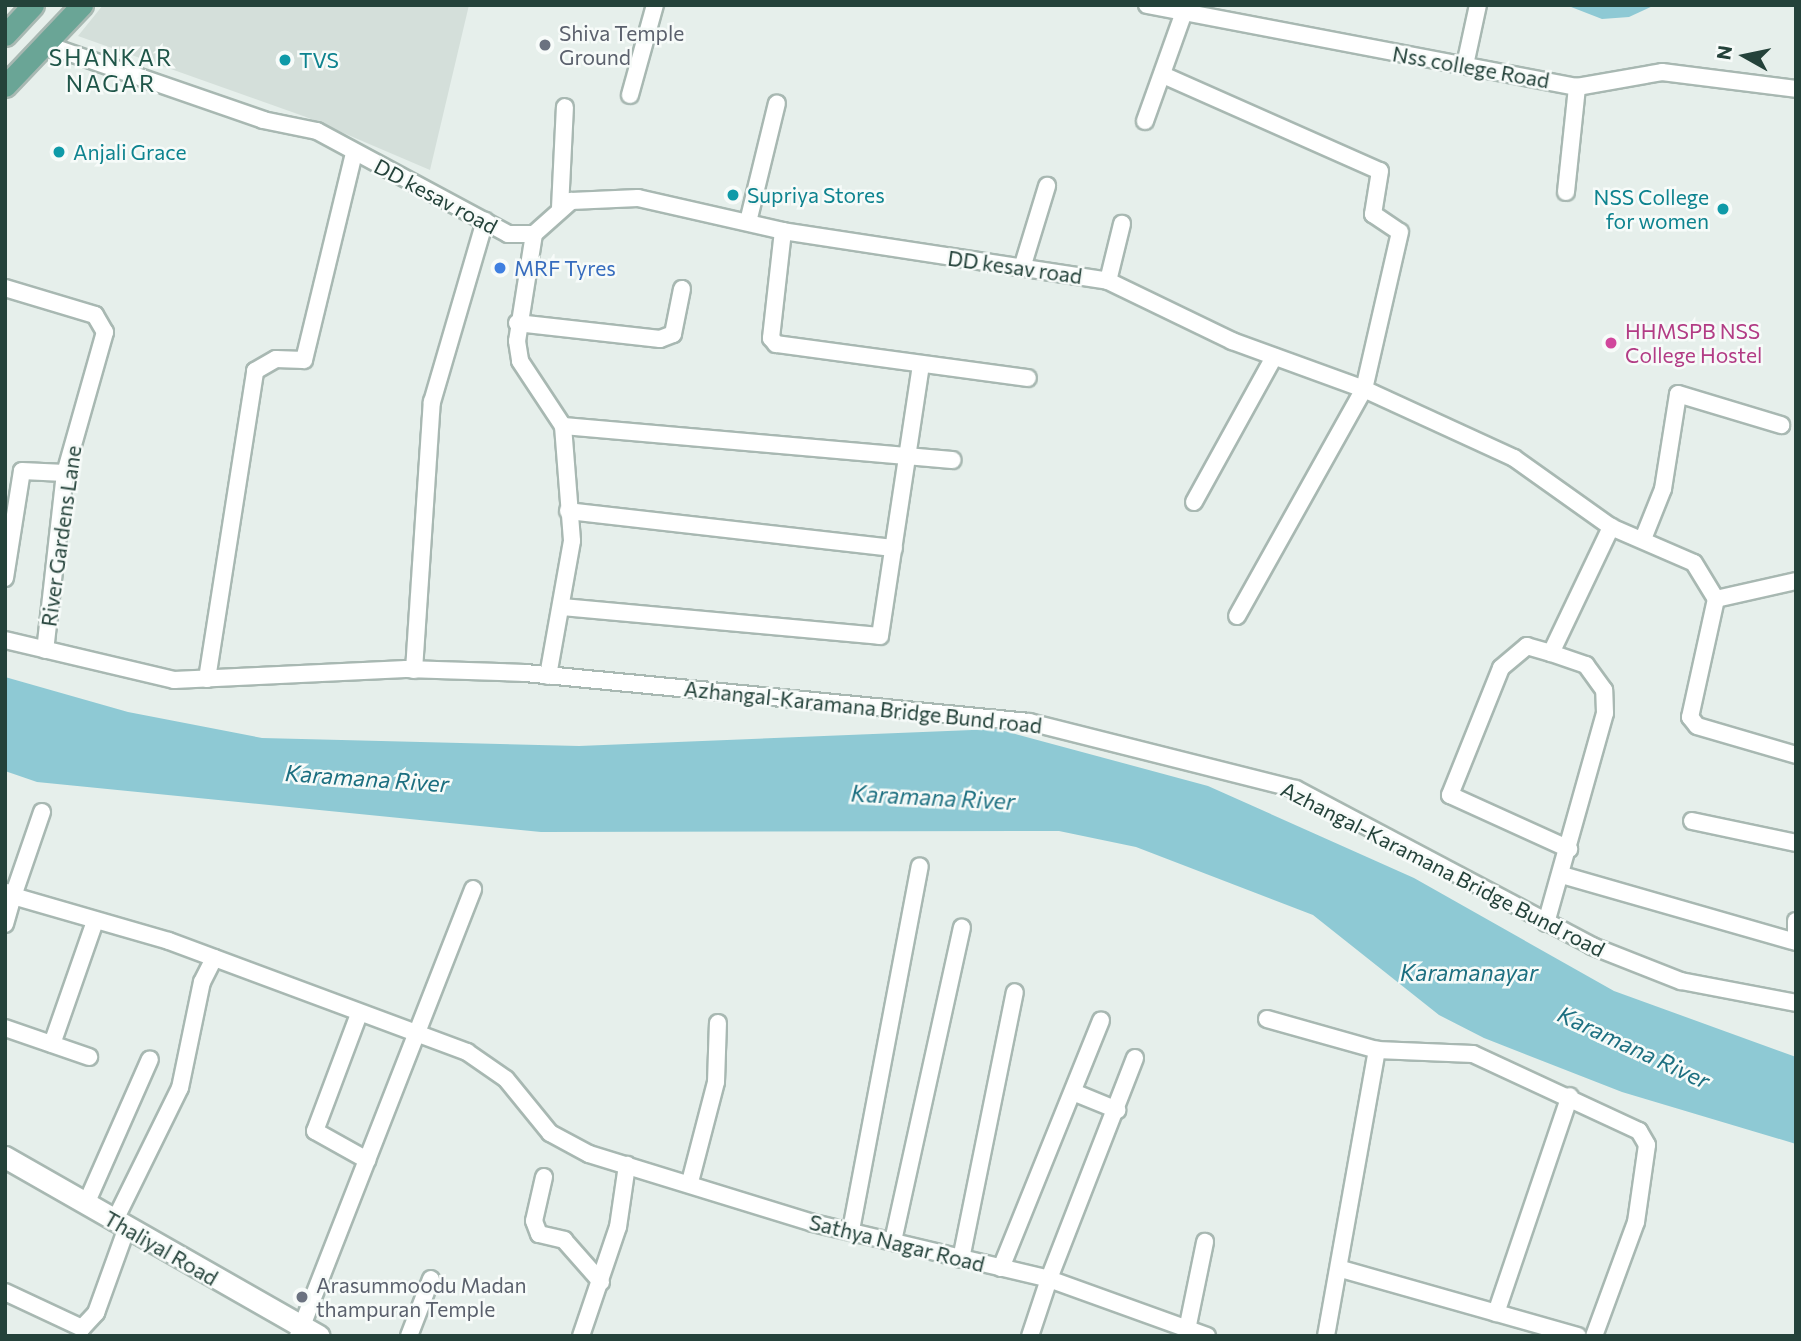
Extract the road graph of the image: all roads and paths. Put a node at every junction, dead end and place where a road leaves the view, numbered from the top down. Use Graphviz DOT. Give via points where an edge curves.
graph roads {
  1 [pos="33,5"];
  2 [pos="82,5"];
  3 [pos="655,5"];
  4 [pos="1147,5"];
  5 [pos="1478,5"];
  6 [pos="1184,12"];
  7 [pos="8,26"];
  8 [pos="47,45"];
  9 [pos="1465,65"];
  10 [pos="1163,75"];
  11 [pos="5,86"];
  12 [pos="1577,87"];
  13 [pos="1796,89"];
  14 [pos="630,95"];
  15 [pos="777,103"];
  16 [pos="565,107"];
  17 [pos="1145,121"];
  18 [pos="354,153"];
  19 [pos="1047,186"];
  20 [pos="1566,192"];
  21 [pos="560,208"];
  22 [pos="485,221"];
  23 [pos="748,222"];
  24 [pos="1122,223"];
  25 [pos="783,231"];
  26 [pos="534,233"];
  27 [pos="1022,268"];
  28 [pos="1108,281"];
  29 [pos="5,288"];
  30 [pos="682,289"];
  31 [pos="517,323"];
  32 [pos="1274,357"];
  33 [pos="920,365"];
  34 [pos="1027,378"];
  35 [pos="1364,389"];
  36 [pos="1781,425"];
  37 [pos="563,426"];
  38 [pos="909,452"];
  39 [pos="953,460"];
  40 [pos="65,473"];
  41 [pos="1194,502"];
  42 [pos="568,511"];
  43 [pos="1611,527"];
  44 [pos="1643,539"];
  45 [pos="894,548"];
  46 [pos="5,578"];
  47 [pos="1796,582"];
  48 [pos="1716,599"];
  49 [pos="562,607"];
  50 [pos="1237,616"];
  51 [pos="5,640"];
  52 [pos="45,650"];
  53 [pos="1551,653"];
  54 [pos="414,670"];
  55 [pos="548,676"];
  56 [pos="207,679"];
  57 [pos="1796,755"];
  58 [pos="42,812"];
  59 [pos="1692,821"];
  60 [pos="1796,843"];
  61 [pos="1569,849"];
  62 [pos="920,866"];
  63 [pos="1562,875"];
  64 [pos="473,889"];
  65 [pos="9,894"];
  66 [pos="95,921"];
  67 [pos="1796,921"];
  68 [pos="1546,923"];
  69 [pos="5,924"];
  70 [pos="962,927"];
  71 [pos="1794,942"];
  72 [pos="214,958"];
  73 [pos="1015,992"];
  74 [pos="1796,1003"];
  75 [pos="359,1014"];
  76 [pos="1267,1019"];
  77 [pos="1101,1020"];
  78 [pos="718,1023"];
  79 [pos="5,1028"];
  80 [pos="417,1034"];
  81 [pos="52,1044"];
  82 [pos="1377,1049"];
  83 [pos="89,1057"];
  84 [pos="1135,1058"];
  85 [pos="150,1059"];
  86 [pos="1073,1092"];
  87 [pos="1570,1096"];
  88 [pos="1117,1110"];
  89 [pos="5,1157"];
  90 [pos="367,1160"];
  91 [pos="627,1165"];
  92 [pos="544,1177"];
  93 [pos="690,1182"];
  94 [pos="86,1204"];
  95 [pos="120,1226"];
  96 [pos="851,1230"];
  97 [pos="893,1241"];
  98 [pos="1205,1242"];
  99 [pos="961,1259"];
  100 [pos="1001,1268"];
  101 [pos="1341,1269"];
  102 [pos="431,1279"];
  103 [pos="1049,1279"];
  104 [pos="601,1282"];
  105 [pos="5,1292"];
  106 [pos="1496,1313"];
  107 [pos="1188,1325"];
  108 [pos="83,1332"];
  109 [pos="306,1333"];
  110 [pos="409,1336"];
  111 [pos="581,1336"];
  112 [pos="1030,1336"];
  113 [pos="1207,1336"];
  114 [pos="1326,1336"];
  115 [pos="1578,1336"];
  116 [pos="1594,1336"];
  1 -- 7 [label="main road"];
  2 -- 8 [label="main road"];
  3 -- 14 [label="street"];
  4 -- 6 [label="street, Nss college Road"];
  5 -- 9 [label="street"];
  6 -- 9 [label="street, Nss college Road"];
  6 -- 10 [label="street"];
  8 -- 11 [label="main road"];
  8 -- 18 [label="street, DD kesav road" via="263,120 317,131"];
  9 -- 12 [label="street, Nss college Road"];
  10 -- 17 [label="street"];
  10 -- 35 [label="street" via="1380,171 1373,214 1400,232"];
  12 -- 13 [label="street, Nss college Road" via="1662,72"];
  12 -- 20 [label="street"];
  15 -- 23 [label="street"];
  16 -- 21 [label="street"];
  18 -- 22 [label="street, DD kesav road"];
  18 -- 56 [label="street" via="304,360 276,359 255,371"];
  19 -- 27 [label="street"];
  21 -- 23 [label="street, DD kesav road" via="598,197 638,198"];
  21 -- 26 [label="street, DD kesav road"];
  22 -- 26 [label="street, DD kesav road" via="508,234"];
  22 -- 54 [label="street" via="432,402"];
  23 -- 25 [label="street, DD kesav road"];
  24 -- 28 [label="street"];
  25 -- 27 [label="street, DD kesav road"];
  25 -- 33 [label="street" via="771,338 776,344"];
  26 -- 31 [label="street"];
  27 -- 28 [label="street, DD kesav road"];
  28 -- 32 [label="street, DD kesav road"];
  29 -- 40 [label="street, River Gardens Lane" via="103,321 91,393"];
  30 -- 31 [label="street" via="673,334 660,339"];
  31 -- 37 [label="street" via="520,361"];
  32 -- 35 [label="street, DD kesav road"];
  32 -- 41 [label="street"];
  33 -- 34 [label="street"];
  33 -- 38 [label="street"];
  35 -- 43 [label="street, DD kesav road" via="1514,458"];
  35 -- 50 [label="street"];
  36 -- 44 [label="street" via="1678,394 1663,489"];
  37 -- 38 [label="street"];
  37 -- 42 [label="street"];
  38 -- 39 [label="street"];
  38 -- 45 [label="street"];
  40 -- 46 [label="street" via="22,471"];
  40 -- 52 [label="street, River Gardens Lane"];
  42 -- 45 [label="street"];
  42 -- 49 [label="street" via="572,541"];
  43 -- 44 [label="street, DD kesav road"];
  43 -- 53 [label="street"];
  44 -- 48 [label="street, DD kesav road" via="1694,563"];
  45 -- 49 [label="street" via="880,636 864,640"];
  47 -- 48 [label="street"];
  48 -- 57 [label="street" via="1690,718 1697,726"];
  49 -- 55 [label="street"];
  51 -- 52 [label="street, Azhangal-Karamana Bridge Bund road"];
  52 -- 56 [label="street, Azhangal-Karamana Bridge Bund road" via="174,680"];
  53 -- 61 [label="street" via="1586,665 1604,690 1605,713"];
  53 -- 61 [label="street" via="1527,646 1502,668 1450,795"];
  54 -- 55 [label="street, Azhangal-Karamana Bridge Bund road"];
  54 -- 56 [label="street, Azhangal-Karamana Bridge Bund road"];
  55 -- 68 [label="street, Azhangal-Karamana Bridge Bund road" via="979,715 1144,747 1296,789"];
  58 -- 65 [label="street"];
  59 -- 60 [label="street"];
  61 -- 63 [label="street"];
  62 -- 96 [label="street"];
  63 -- 68 [label="street"];
  63 -- 71 [label="street"];
  64 -- 80 [label="street"];
  65 -- 66 [label="street, Sathya Nagar Road"];
  65 -- 69 [label="street"];
  66 -- 72 [label="street, Sathya Nagar Road"];
  66 -- 81 [label="street"];
  67 -- 71 [label="street"];
  68 -- 74 [label="street, Azhangal-Karamana Bridge Bund road" via="1681,981"];
  70 -- 97 [label="street"];
  72 -- 75 [label="street, Sathya Nagar Road"];
  72 -- 95 [label="street" via="202,982 180,1088"];
  73 -- 99 [label="street"];
  75 -- 80 [label="street, Sathya Nagar Road"];
  75 -- 90 [label="street" via="315,1131"];
  76 -- 82 [label="street"];
  77 -- 86 [label="street"];
  78 -- 93 [label="street" via="716,1082"];
  79 -- 81 [label="street"];
  80 -- 90 [label="street"];
  80 -- 91 [label="street, Sathya Nagar Road" via="491,1065 550,1133"];
  81 -- 83 [label="street"];
  82 -- 87 [label="street" via="1473,1054"];
  82 -- 101 [label="street"];
  84 -- 88 [label="street"];
  85 -- 94 [label="street"];
  86 -- 88 [label="street"];
  86 -- 100 [label="street"];
  87 -- 106 [label="street"];
  87 -- 116 [label="street" via="1630,1124 1647,1145 1636,1222"];
  88 -- 103 [label="street"];
  89 -- 94 [label="street, Thaliyal Road"];
  90 -- 109 [label="street"];
  91 -- 93 [label="street, Sathya Nagar Road"];
  91 -- 104 [label="street"];
  92 -- 104 [label="street" via="534,1222 540,1234 564,1240"];
  93 -- 96 [label="street, Sathya Nagar Road"];
  94 -- 95 [label="street, Thaliyal Road"];
  95 -- 108 [label="street" via="96,1313"];
  95 -- 109 [label="street, Thaliyal Road"];
  96 -- 97 [label="street, Sathya Nagar Road"];
  97 -- 99 [label="street, Sathya Nagar Road"];
  98 -- 107 [label="street"];
  99 -- 100 [label="street, Sathya Nagar Road"];
  100 -- 103 [label="street, Sathya Nagar Road"];
  101 -- 106 [label="street"];
  101 -- 114 [label="street"];
  102 -- 110 [label="street"];
  103 -- 107 [label="street, Sathya Nagar Road"];
  103 -- 112 [label="street"];
  104 -- 111 [label="street"];
  105 -- 108 [label="street"];
  106 -- 115 [label="street"];
  107 -- 113 [label="street, Sathya Nagar Road"];
}
